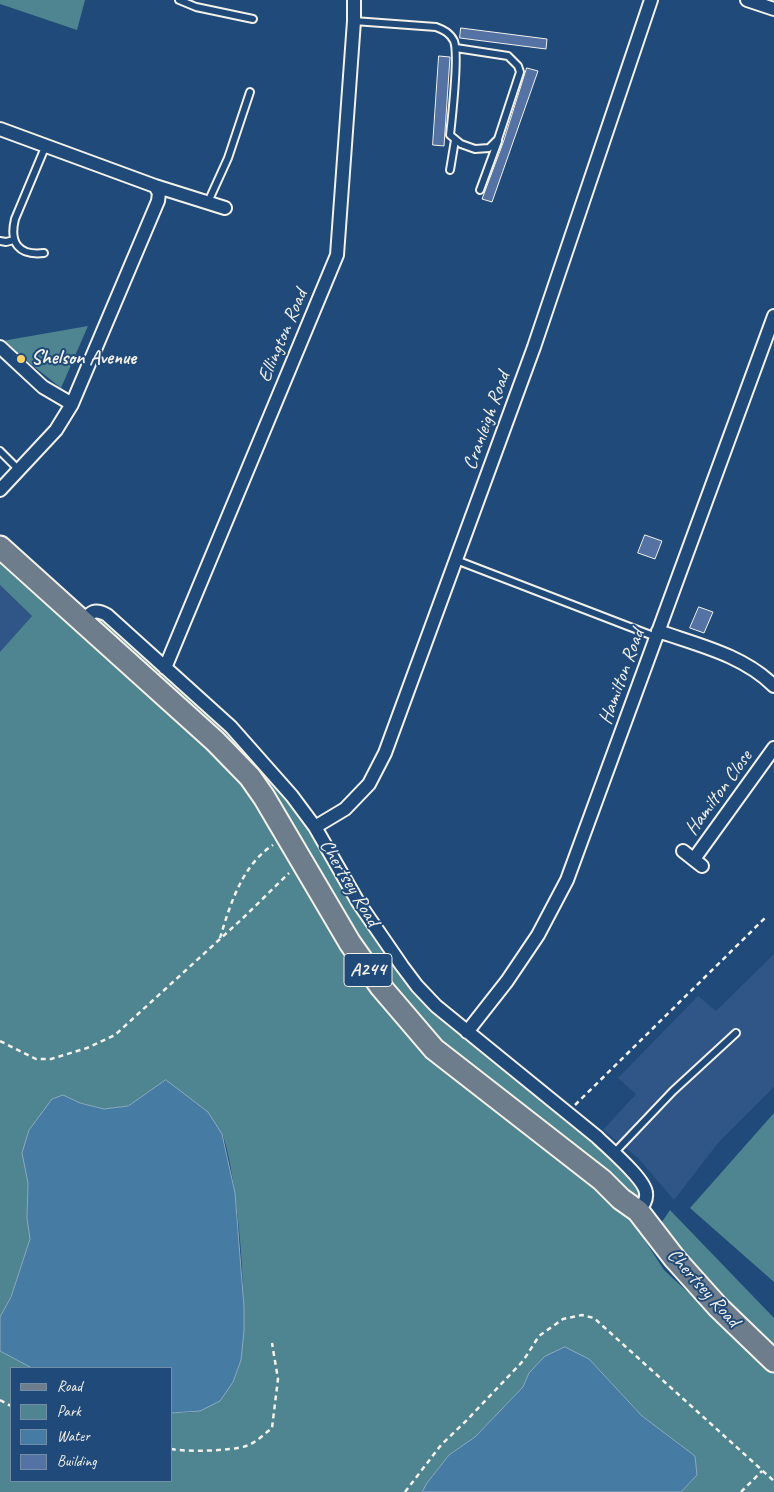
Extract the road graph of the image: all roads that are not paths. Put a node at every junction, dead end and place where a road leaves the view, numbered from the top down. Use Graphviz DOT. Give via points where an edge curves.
graph roads {
  1 [pos="179,0"];
  2 [pos="354,0"];
  3 [pos="651,0"];
  4 [pos="747,0"];
  5 [pos="774,9"];
  6 [pos="253,19"];
  7 [pos="354,20"];
  8 [pos="456,48"];
  9 [pos="250,92"];
  10 [pos="0,128"];
  11 [pos="498,139"];
  12 [pos="456,140"];
  13 [pos="46,145"];
  14 [pos="450,170"];
  15 [pos="155,186"];
  16 [pos="480,190"];
  17 [pos="208,202"];
  18 [pos="225,208"];
  19 [pos="14,240"];
  20 [pos="0,241"];
  21 [pos="44,253"];
  22 [pos="774,316"];
  23 [pos="0,347"];
  24 [pos="72,404"];
  25 [pos="0,451"];
  26 [pos="18,469"];
  27 [pos="0,490"];
  28 [pos="0,547"];
  29 [pos="456,560"];
  30 [pos="82,622"];
  31 [pos="657,634"];
  32 [pos="165,668"];
  33 [pos="774,686"];
  34 [pos="774,748"];
  35 [pos="315,827"];
  36 [pos="683,851"];
  37 [pos="467,1032"];
  38 [pos="736,1033"];
  39 [pos="614,1153"];
  40 [pos="638,1211"];
  41 [pos="774,1361"];
  1 -- 6 [label="lane" via="196,7"];
  2 -- 7 [label="street, Ellington Road"];
  3 -- 29 [label="street, Cranleigh Road" via="538,338"];
  4 -- 5 [label="street"];
  7 -- 8 [label="lane" via="436,27 449,34"];
  7 -- 32 [label="street, Ellington Road" via="337,255"];
  8 -- 11 [label="lane" via="508,56 518,66 520,72"];
  8 -- 12 [label="lane" via="450,135"];
  9 -- 17 [label="lane" via="228,158"];
  10 -- 13 [label="street"];
  11 -- 12 [label="lane" via="489,148 481,149"];
  11 -- 16 [label="lane"];
  12 -- 14 [label="lane"];
  13 -- 15 [label="street"];
  13 -- 19 [label="lane" via="15,219"];
  15 -- 17 [label="street"];
  15 -- 24 [label="street" via="159,193 158,201"];
  17 -- 18 [label="street"];
  19 -- 20 [label="lane"];
  19 -- 21 [label="lane" via="25,252"];
  22 -- 31 [label="street, Hamilton Road"];
  23 -- 24 [label="street" via="43,387"];
  24 -- 26 [label="street" via="56,430"];
  25 -- 26 [label="lane"];
  26 -- 27 [label="street"];
  28 -- 30 [label="main road, Chertsey Road / A244"];
  29 -- 31 [label="lane"];
  29 -- 35 [label="street, Cranleigh Road" via="385,753 369,784 344,809"];
  30 -- 32 [label="street, Chertsey Road" via="92,612 107,615"];
  30 -- 40 [label="main road, Chertsey Road / A244" via="192,720 250,777 364,964 434,1049"];
  31 -- 33 [label="street" via="728,656"];
  31 -- 37 [label="street, Hamilton Road" via="567,880 538,935"];
  32 -- 35 [label="street, Chertsey Road" via="231,727"];
  34 -- 36 [label="street, Hamilton Close" via="698,862"];
  35 -- 37 [label="street, Chertsey Road" via="358,902 402,966 436,1006"];
  37 -- 39 [label="street, Chertsey Road"];
  38 -- 39 [label="lane" via="672,1091"];
  39 -- 40 [label="street, Chertsey Road" via="644,1184 646,1199"];
  40 -- 41 [label="main road, Chertsey Road / A244" via="718,1307"];
}
